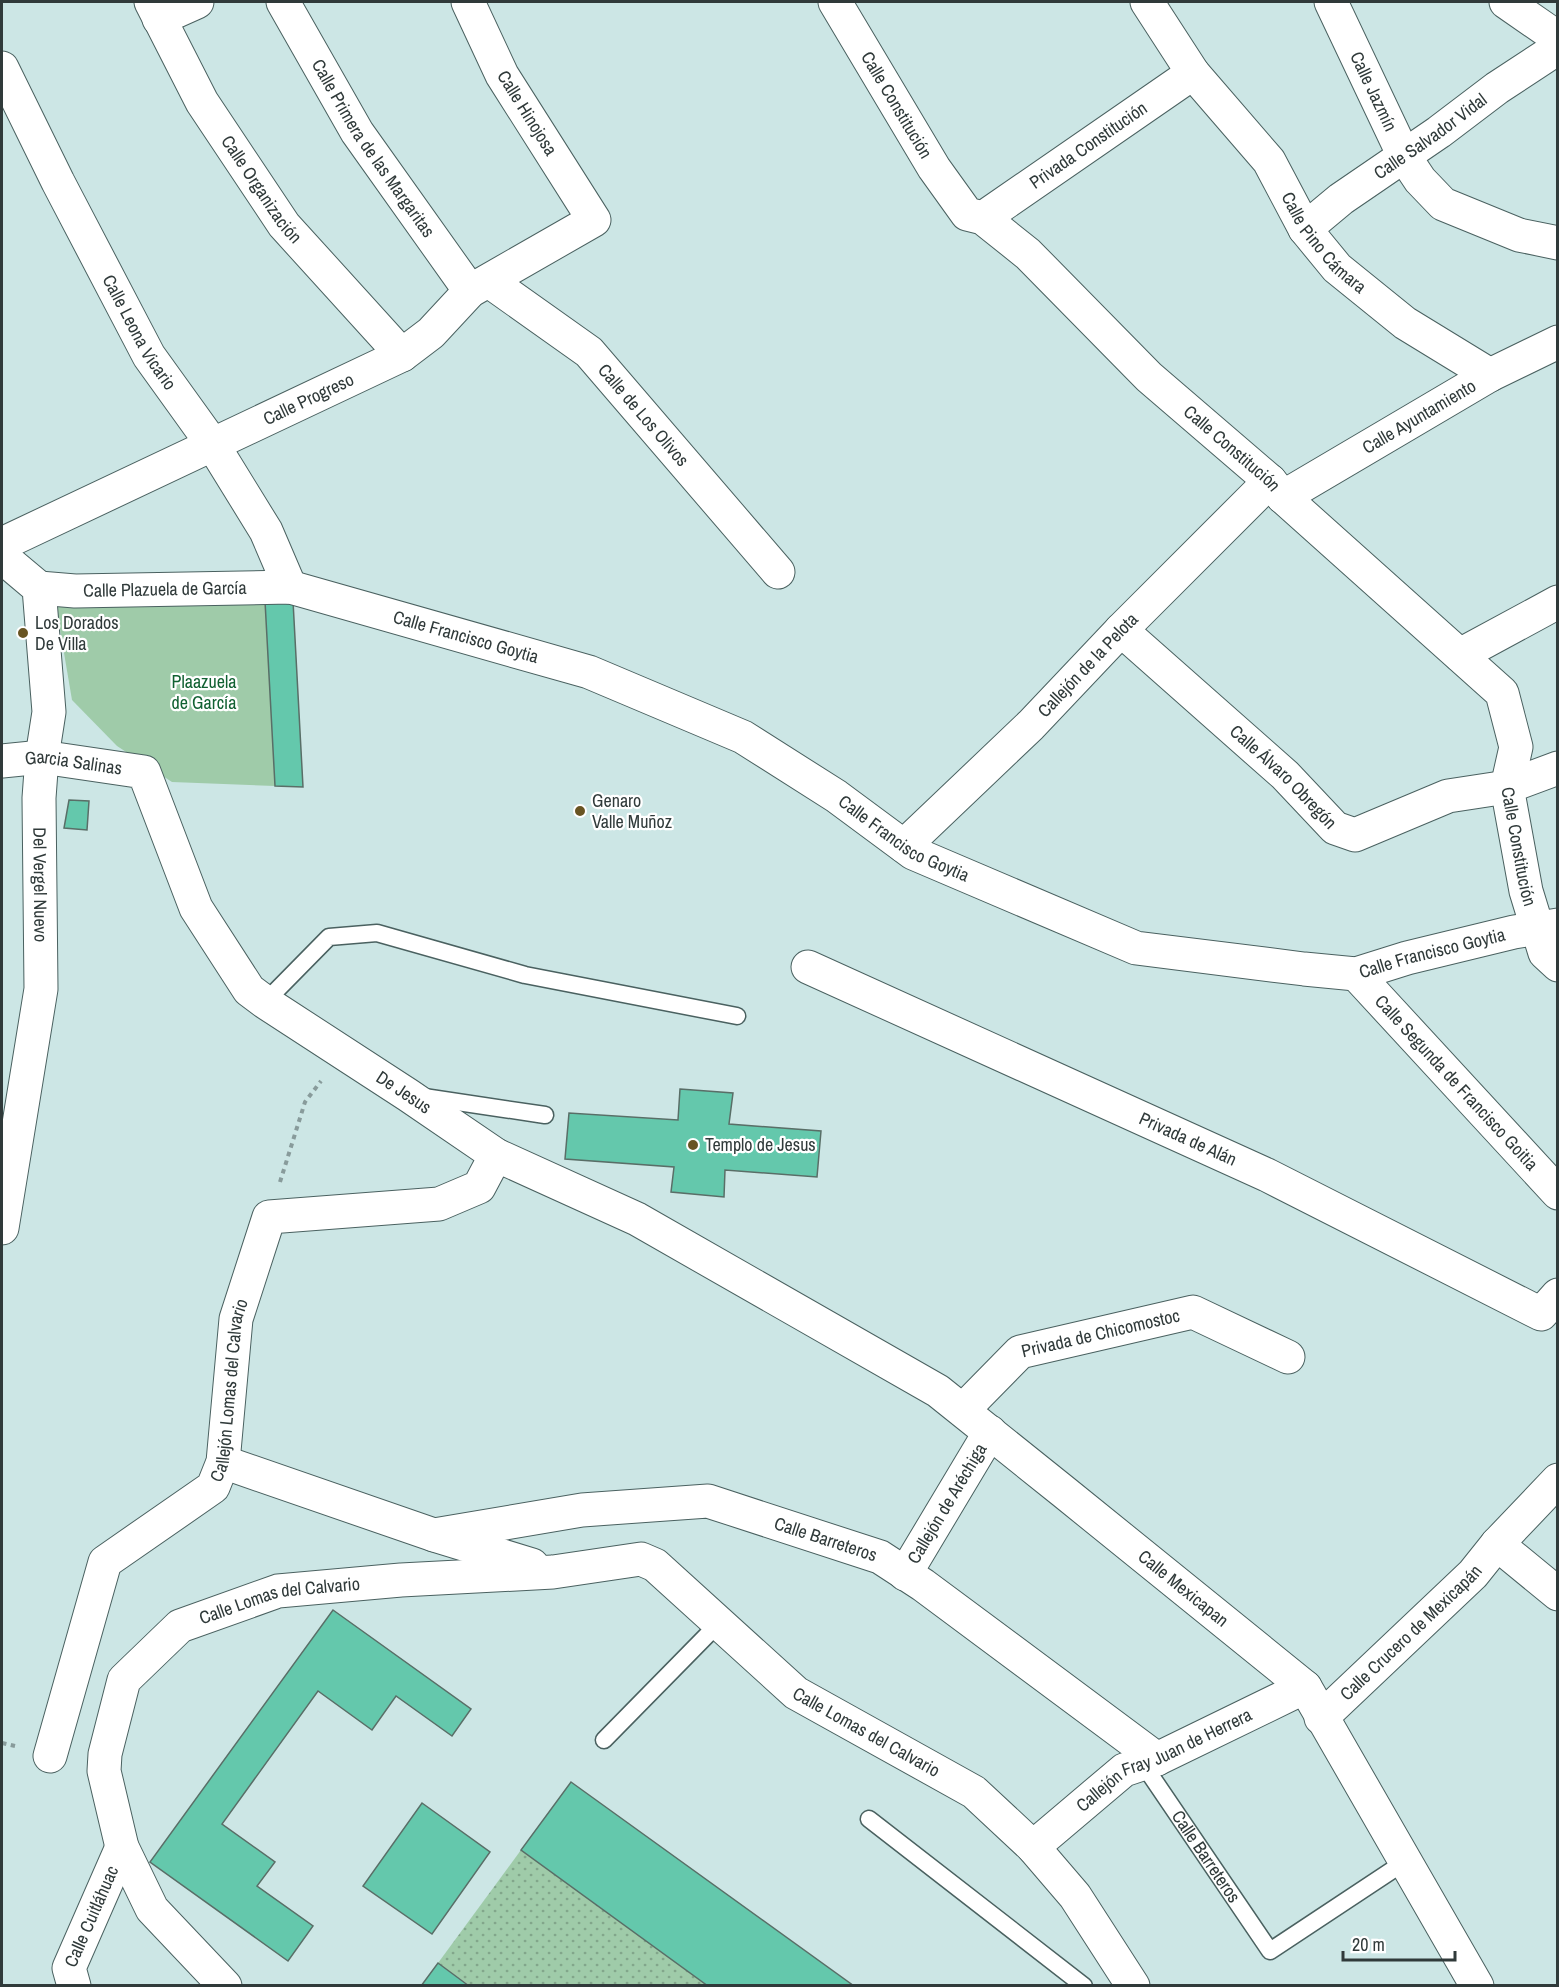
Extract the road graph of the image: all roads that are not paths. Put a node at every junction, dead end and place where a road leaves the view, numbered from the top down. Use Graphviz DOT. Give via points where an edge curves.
graph roads {
  1 [pos="197,2"];
  2 [pos="283,2"];
  3 [pos="468,2"];
  4 [pos="1147,2"];
  5 [pos="1331,2"];
  6 [pos="1506,2"];
  7 [pos="839,3"];
  8 [pos="155,10"];
  9 [pos="1557,38"];
  10 [pos="1557,48"];
  11 [pos="2,68"];
  12 [pos="1193,73"];
  13 [pos="1412,168"];
  14 [pos="983,218"];
  15 [pos="594,220"];
  16 [pos="1305,229"];
  17 [pos="1557,243"];
  18 [pos="479,286"];
  19 [pos="1557,342"];
  20 [pos="402,355"];
  21 [pos="1490,375"];
  22 [pos="213,446"];
  23 [pos="1276,489"];
  24 [pos="2,544"];
  25 [pos="2,557"];
  26 [pos="778,572"];
  27 [pos="290,587"];
  28 [pos="39,588"];
  29 [pos="1557,602"];
  30 [pos="1121,630"];
  31 [pos="1460,655"];
  32 [pos="42,757"];
  33 [pos="2,761"];
  34 [pos="1557,768"];
  35 [pos="144,772"];
  36 [pos="1507,788"];
  37 [pos="904,846"];
  38 [pos="1548,927"];
  39 [pos="1557,966"];
  40 [pos="808,968"];
  41 [pos="1356,974"];
  42 [pos="264,1002"];
  43 [pos="737,1016"];
  44 [pos="408,1095"];
  45 [pos="544,1114"];
  46 [pos="496,1155"];
  47 [pos="1557,1193"];
  48 [pos="2,1228"];
  49 [pos="1557,1295"];
  50 [pos="777,1300"];
  51 [pos="1288,1357"];
  52 [pos="963,1410"];
  53 [pos="990,1432"];
  54 [pos="223,1462"];
  55 [pos="1557,1480"];
  56 [pos="434,1535"];
  57 [pos="1497,1544"];
  58 [pos="553,1572"];
  59 [pos="905,1574"];
  60 [pos="1557,1594"];
  61 [pos="719,1623"];
  62 [pos="1305,1687"];
  63 [pos="1321,1718"];
  64 [pos="604,1740"];
  65 [pos="50,1756"];
  66 [pos="1150,1762"];
  67 [pos="869,1819"];
  68 [pos="122,1847"];
  69 [pos="1034,1847"];
  70 [pos="1406,1861"];
  71 [pos="74,1986"];
  72 [pos="225,1986"];
  73 [pos="1084,1986"];
  74 [pos="1133,1986"];
  75 [pos="1477,1986"];
  1 -- 8 [label="street"];
  2 -- 18 [label="street, Calle Primera de las Margaritas" via="357,132"];
  3 -- 15 [label="street, Calle Hinojosa" via="502,75"];
  4 -- 12 [label="street, Calle Pino Cámara"];
  5 -- 13 [label="street, Calle Jazmín"];
  6 -- 9 [label="street"];
  7 -- 14 [label="street, Calle Constitución" via="934,168 967,214"];
  8 -- 20 [label="street, Calle Organización" via="202,102 284,225"];
  10 -- 13 [label="street, Calle Salvador Vidal" via="1439,132"];
  11 -- 22 [label="street, Calle Leona Vicario" via="149,356"];
  12 -- 14 [label="street, Privada Constitución"];
  12 -- 16 [label="street, Calle Pino Cámara" via="1269,161"];
  13 -- 16 [label="street, Calle Salvador Vidal" via="1341,199"];
  13 -- 17 [label="street, Calle Jazmín" via="1443,204 1519,235"];
  14 -- 23 [label="street, Calle Constitución" via="1028,254 1149,377"];
  15 -- 18 [label="street, Calle Progreso"];
  16 -- 21 [label="street, Calle Pino Cámara" via="1337,268 1405,323"];
  18 -- 20 [label="street, Calle Progreso"];
  18 -- 26 [label="street, Calle de Los Olivos" via="589,352"];
  19 -- 21 [label="street, Calle Ayuntamiento"];
  20 -- 22 [label="street, Calle Progreso"];
  21 -- 23 [label="street, Calle Ayuntamiento"];
  22 -- 24 [label="street, Calle Progreso"];
  22 -- 27 [label="street, Calle Leona Vicario" via="266,531"];
  23 -- 30 [label="street, Callejón de la Pelota"];
  23 -- 31 [label="street, Calle Constitución"];
  25 -- 28 [label="street"];
  27 -- 28 [label="street, Calle Plazuela de García" via="75,591"];
  27 -- 37 [label="street, Calle Francisco Goytia" via="589,672 677,709 743,737 836,796"];
  28 -- 32 [label="street, Del Vergel Nuevo" via="50,712"];
  29 -- 31 [label="street"];
  30 -- 36 [label="street, Calle Álvaro Obregón" via="1285,775 1335,828 1355,835 1448,796"];
  30 -- 37 [label="street, Callejón de la Pelota" via="1031,725"];
  31 -- 36 [label="street, Calle Constitución" via="1502,693 1516,747"];
  32 -- 33 [label="street, Garcia Salinas"];
  32 -- 35 [label="street, Garcia Salinas"];
  32 -- 48 [label="street, Del Vergel Nuevo" via="41,989"];
  34 -- 36 [label="street, Calle Álvaro Obregón"];
  35 -- 42 [label="street, De Jesus" via="196,909 249,990"];
  36 -- 38 [label="street, Calle Constitución" via="1526,891"];
  37 -- 41 [label="street, Calle Francisco Goytia" via="1136,948"];
  38 -- 39 [label="street, Calle Constitución" via="1545,953"];
  38 -- 41 [label="street, Calle Francisco Goytia" via="1428,953"];
  40 -- 49 [label="street, Privada de Alán" via="1267,1175 1541,1314"];
  41 -- 47 [label="street, Calle Segunda de Francisco Goitia"];
  42 -- 43 [label="lane" via="329,937 377,933 525,975"];
  42 -- 44 [label="street, De Jesus"];
  44 -- 45 [label="lane"];
  44 -- 46 [label="street, De Jesus"];
  46 -- 50 [label="street, De Jesus" via="637,1220"];
  46 -- 54 [label="street, Callejón Lomas del Calvario" via="479,1187 439,1204 269,1217 236,1319"];
  50 -- 52 [label="street, Calle Mexicapan" via="938,1391"];
  51 -- 52 [label="street, Privada de Chicomostoc" via="1193,1312 1020,1352"];
  52 -- 53 [label="street, Calle Mexicapan"];
  53 -- 59 [label="street, Callejón de Aréchiga"];
  53 -- 62 [label="street, Calle Mexicapan"];
  54 -- 56 [label="street, Calle Lomas del Calvario"];
  54 -- 65 [label="street, Callejón Lomas del Calvario" via="213,1487 105,1562"];
  55 -- 57 [label="street, Calle Crucero de Mexicapán"];
  56 -- 58 [label="street, Calle Lomas del Calvario"];
  56 -- 59 [label="street, Calle Barreteros" via="582,1510 708,1501 880,1557"];
  57 -- 60 [label="street"];
  57 -- 63 [label="street, Calle Crucero de Mexicapán" via="1473,1574"];
  58 -- 61 [label="street, Calle Lomas del Calvario" via="641,1559 655,1565"];
  58 -- 68 [label="street, Calle Lomas del Calvario" via="278,1591 180,1626 124,1680 104,1771"];
  59 -- 66 [label="street, Calle Barreteros"];
  61 -- 64 [label="lane"];
  61 -- 69 [label="street, Calle Lomas del Calvario" via="796,1693 974,1792"];
  62 -- 63 [label="street, Calle Mexicapan"];
  62 -- 66 [label="street, Callejón Fray Juan de Herrera"];
  63 -- 70 [label="street, Calle Mexicapan"];
  66 -- 69 [label="street, Callejón Fray Juan de Herrera" via="1124,1770"];
  66 -- 70 [label="lane, Calle Barreteros" via="1270,1951"];
  67 -- 73 [label="lane"];
  68 -- 71 [label="street, Calle Cuitláhuac" via="69,1968"];
  68 -- 72 [label="street" via="152,1909"];
  69 -- 74 [label="street, Calle Lomas del Calvario" via="1075,1896"];
  70 -- 75 [label="street, Calle Mexicapan"];
}
